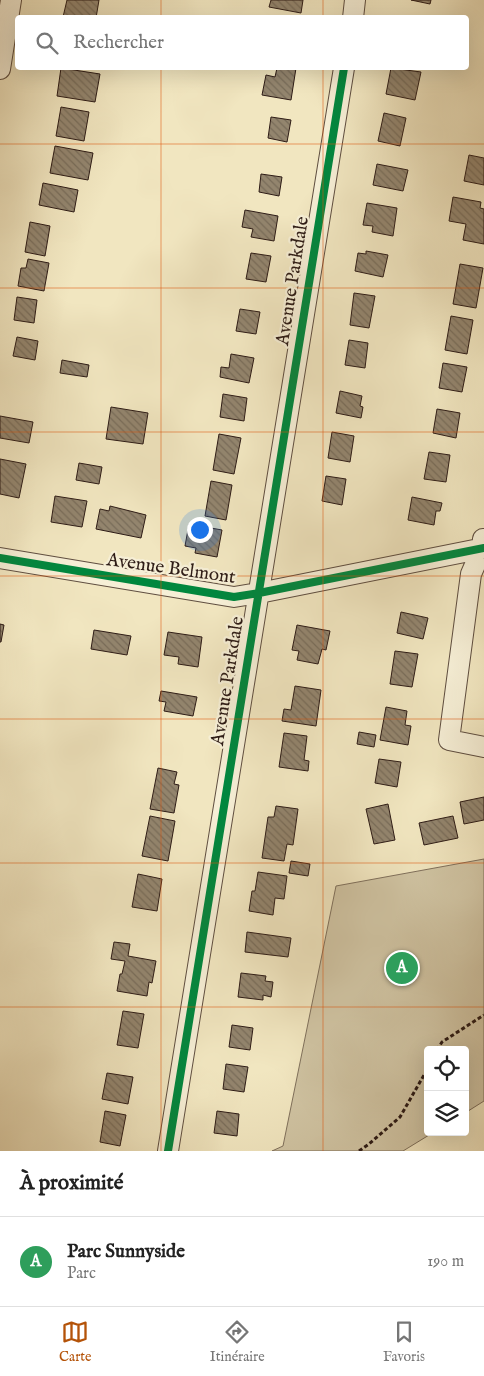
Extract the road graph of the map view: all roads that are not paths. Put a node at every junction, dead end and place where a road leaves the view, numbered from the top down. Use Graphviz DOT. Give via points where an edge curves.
graph roads {
  1 [pos="11,0"];
  2 [pos="355,0"];
  3 [pos="353,15"];
  4 [pos="0,69"];
  5 [pos="344,70"];
  6 [pos="483,544"];
  7 [pos="0,558"];
  8 [pos="259,593"];
  9 [pos="484,747"];
  10 [pos="168,1151"];
  1 -- 4 [label="street"];
  2 -- 3 [label="street"];
  5 -- 8 [label="street, Avenue Parkdale"];
  6 -- 8 [label="street, Avenue Belmont"];
  6 -- 9 [label="street" via="471,574 449,740"];
  7 -- 8 [label="street, Avenue Belmont" via="234,597"];
  8 -- 10 [label="street, Avenue Parkdale"];
}
